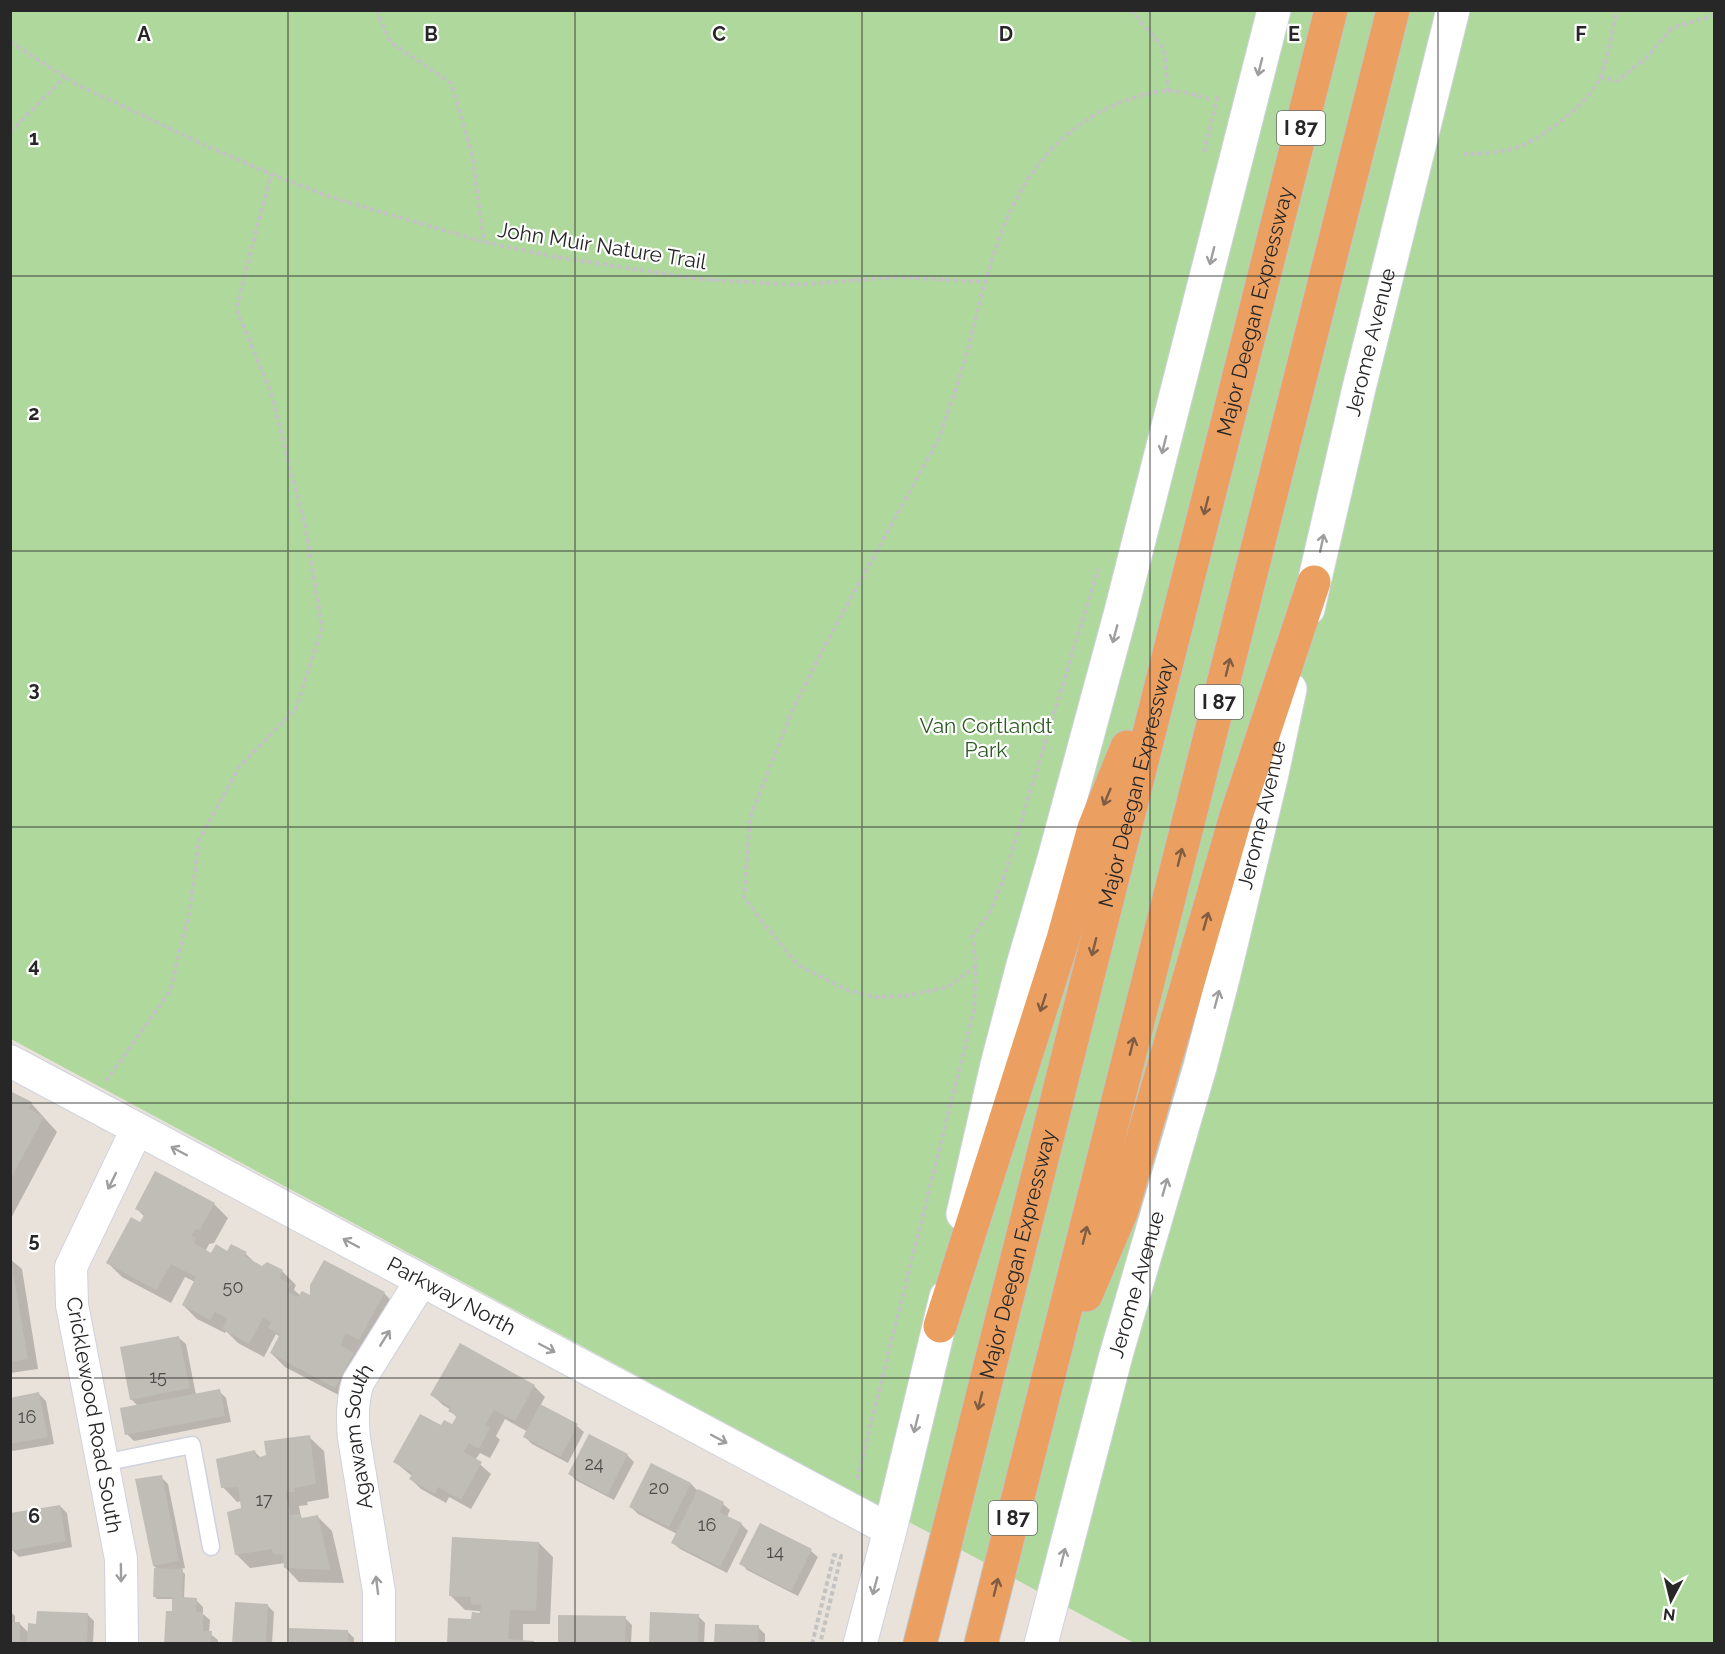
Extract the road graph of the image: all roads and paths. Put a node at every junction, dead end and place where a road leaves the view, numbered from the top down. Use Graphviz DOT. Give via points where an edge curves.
graph roads {
  1 [pos="376,10"];
  2 [pos="1131,10"];
  3 [pos="1274,10"];
  4 [pos="1331,10"];
  5 [pos="1393,10"];
  6 [pos="1454,10"];
  7 [pos="1617,10"];
  8 [pos="1714,15"];
  9 [pos="10,42"];
  10 [pos="65,77"];
  11 [pos="1600,77"];
  12 [pos="1168,91"];
  13 [pos="1219,94"];
  14 [pos="1212,100"];
  15 [pos="10,132"];
  16 [pos="1463,154"];
  17 [pos="1202,159"];
  18 [pos="271,174"];
  19 [pos="484,242"];
  20 [pos="984,282"];
  21 [pos="1101,558"];
  22 [pos="1314,582"];
  23 [pos="1170,646"];
  24 [pos="976,966"];
  25 [pos="10,1061"];
  26 [pos="90,1103"];
  27 [pos="137,1129"];
  28 [pos="421,1281"];
  29 [pos="940,1326"];
  30 [pos="1045,1393"];
  31 [pos="103,1463"];
  32 [pos="850,1508"];
  33 [pos="891,1530"];
  34 [pos="211,1547"];
  35 [pos="1045,1629"];
  36 [pos="122,1644"];
  37 [pos="379,1644"];
  38 [pos="812,1644"];
  39 [pos="820,1644"];
  40 [pos="860,1644"];
  41 [pos="920,1644"];
  42 [pos="981,1644"];
  1 -- 19 [label="path, John Muir Nature Trail" via="390,42 450,83 471,154"];
  2 -- 12 [label="path" via="1164,50"];
  3 -- 29 [label="main road, one-way" via="1123,604 997,1065"];
  4 -- 23 [label="highway, Major Deegan Expressway / I 87, one-way"];
  30 -- 5 [label="highway, I 87, one-way"];
  22 -- 6 [label="main road, Jerome Avenue, one-way"];
  7 -- 11 [label="path"];
  8 -- 11 [label="path" via="1672,28 1646,58 1617,81"];
  9 -- 10 [label="path"];
  10 -- 15 [label="path"];
  10 -- 18 [label="path"];
  11 -- 16 [label="path" via="1581,104 1529,142 1510,150"];
  12 -- 14 [label="path"];
  12 -- 20 [label="path" via="1109,107 1059,140 1021,188"];
  13 -- 17 [label="path"];
  18 -- 19 [label="path" via="330,197"];
  18 -- 26 [label="path" via="236,309 270,390 304,525 322,628 296,708 239,768 199,840 190,909 170,991"];
  19 -- 20 [label="path, John Muir Nature Trail" via="699,279 794,285 898,277"];
  20 -- 24 [label="path" via="938,440 792,711 750,818 744,897 798,965 847,990 876,997 904,996 948,987"];
  21 -- 24 [label="path" via="1005,874 991,910 972,937"];
  30 -- 22 [label="highway, one-way" via="1122,1210 1236,816"];
  35 -- 22 [label="main road, Jerome Avenue, one-way" via="1116,1355 1220,989"];
  23 -- 29 [label="highway, one-way" via="1094,828 1063,939"];
  23 -- 41 [label="highway, Major Deegan Expressway / I 87, one-way"];
  24 -- 32 [label="path" via="974,1010"];
  25 -- 26 [label="street, Parkway North"];
  26 -- 27 [label="street, Parkway North"];
  28 -- 27 [label="street, Parkway North, one-way"];
  27 -- 31 [label="street, Cricklewood Road South, one-way" via="71,1267 72,1305"];
  28 -- 32 [label="street, Parkway North, one-way"];
  37 -- 28 [label="street, Agawam South, one-way" via="379,1592 354,1438 354,1393"];
  29 -- 33 [label="main road, one-way"];
  42 -- 30 [label="highway, I 87, one-way"];
  31 -- 34 [label="lane" via="192,1445"];
  31 -- 36 [label="street, Cricklewood Road South, one-way" via="121,1559"];
  32 -- 33 [label="street, Parkway North"];
  33 -- 40 [label="main road, one-way"];
  38 -- 39 [label="path" via="834,1555 841,1556"];
}
